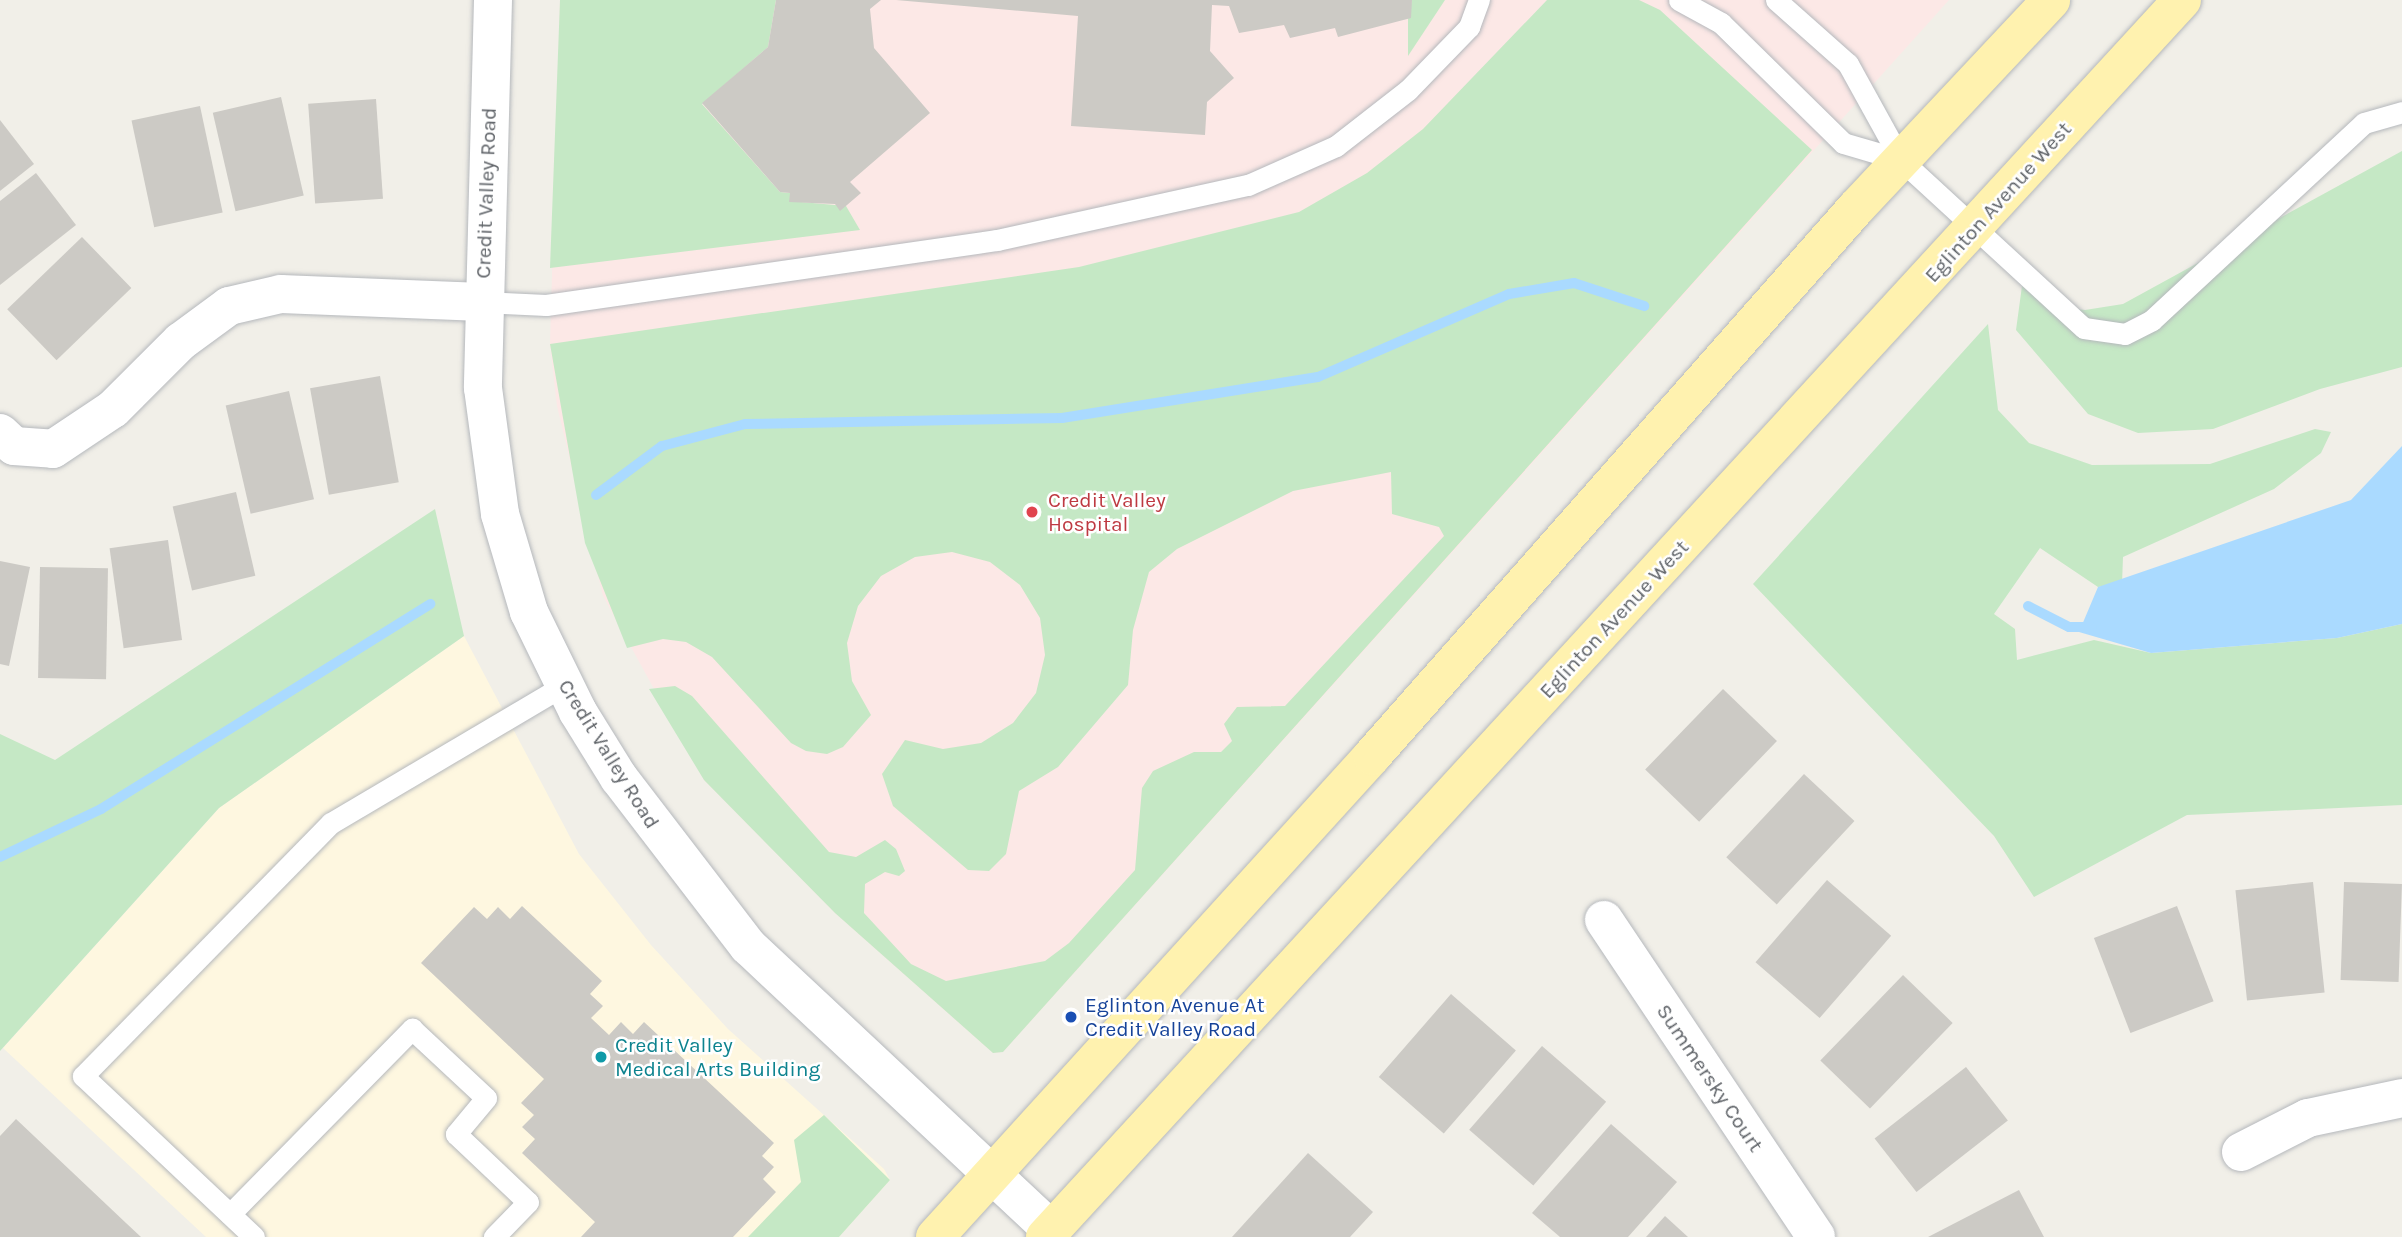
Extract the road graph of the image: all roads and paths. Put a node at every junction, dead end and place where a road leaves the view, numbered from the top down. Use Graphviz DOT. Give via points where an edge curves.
graph roads {
  1 [pos="493,0"];
  2 [pos="1479,0"];
  3 [pos="1679,0"];
  4 [pos="1776,0"];
  5 [pos="2051,0"];
  6 [pos="2182,0"];
  7 [pos="2402,112"];
  8 [pos="1901,160"];
  9 [pos="1976,225"];
  10 [pos="482,302"];
  11 [pos="0,433"];
  12 [pos="564,685"];
  13 [pos="1604,920"];
  14 [pos="2402,1098"];
  15 [pos="2241,1152"];
  16 [pos="991,1175"];
  17 [pos="230,1214"];
  18 [pos="1052,1235"];
  19 [pos="254,1237"];
  20 [pos="494,1237"];
  21 [pos="935,1237"];
  22 [pos="1816,1237"];
  1 -- 10 [label="street, Credit Valley Road"];
  2 -- 10 [label="lane" via="1469,27 1408,90 1336,146 1248,185 984,242 546,305"];
  3 -- 8 [label="lane" via="1721,23 1843,143"];
  4 -- 8 [label="lane" via="1847,64"];
  5 -- 8 [label="main road"];
  6 -- 9 [label="main road, Eglinton Avenue West"];
  7 -- 9 [label="lane" via="2364,123 2152,320 2125,334 2084,328"];
  8 -- 9 [label="lane"];
  8 -- 16 [label="main road"];
  9 -- 18 [label="main road, Eglinton Avenue West"];
  10 -- 11 [label="street" via="281,294 229,306 180,342 113,409 53,449 14,446"];
  10 -- 12 [label="street, Credit Valley Road" via="483,388 500,514 529,612"];
  12 -- 16 [label="street, Credit Valley Road" via="619,778 748,946"];
  12 -- 17 [label="lane" via="331,823 83,1076"];
  13 -- 22 [label="street, Summersky Court"];
  14 -- 15 [label="street" via="2308,1118"];
  16 -- 18 [label="street, Credit Valley Road"];
  16 -- 21 [label="main road"];
  17 -- 19 [label="lane"];
  17 -- 20 [label="lane" via="412,1029 486,1098 456,1134 528,1202"];
}
